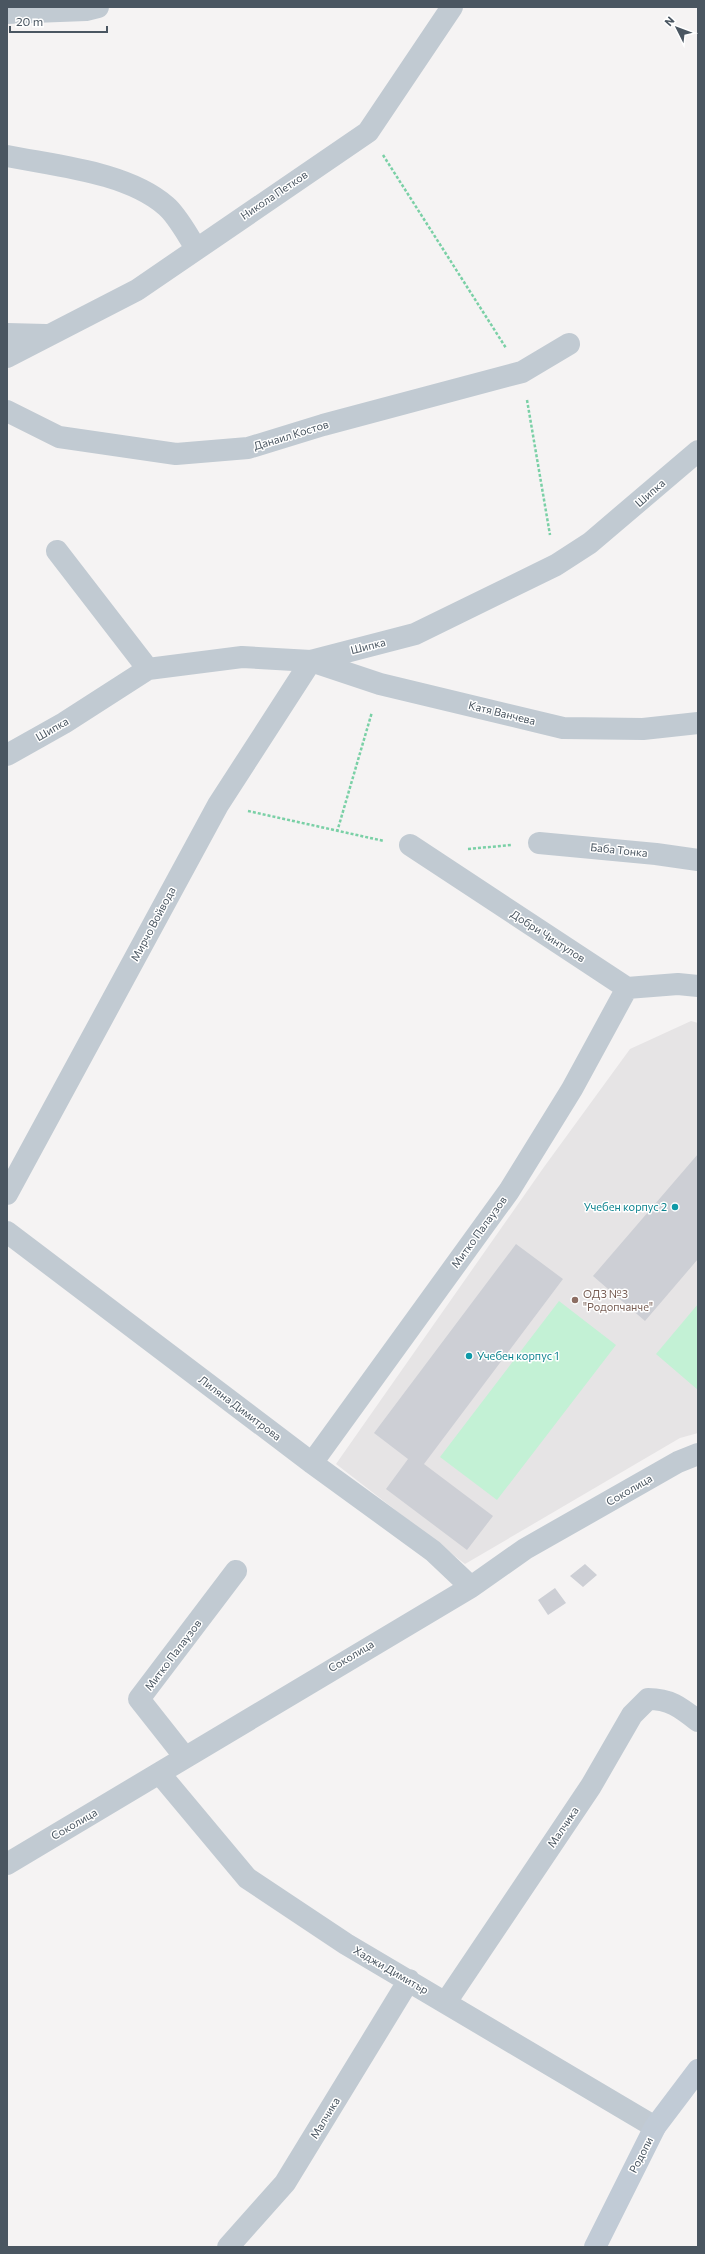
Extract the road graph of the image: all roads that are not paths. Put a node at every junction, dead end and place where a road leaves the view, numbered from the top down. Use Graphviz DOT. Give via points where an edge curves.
graph roads {
  1 [pos="98,7"];
  2 [pos="452,7"];
  3 [pos="7,13"];
  4 [pos="7,156"];
  5 [pos="196,248"];
  6 [pos="7,334"];
  7 [pos="51,335"];
  8 [pos="569,344"];
  9 [pos="7,357"];
  10 [pos="7,411"];
  11 [pos="698,451"];
  12 [pos="57,552"];
  13 [pos="311,661"];
  14 [pos="148,669"];
  15 [pos="698,723"];
  16 [pos="7,755"];
  17 [pos="539,842"];
  18 [pos="410,845"];
  19 [pos="698,860"];
  20 [pos="698,986"];
  21 [pos="627,988"];
  22 [pos="7,1194"];
  23 [pos="7,1232"];
  24 [pos="698,1454"];
  25 [pos="312,1463"];
  26 [pos="236,1571"];
  27 [pos="471,1586"];
  28 [pos="698,1721"];
  29 [pos="184,1756"];
  30 [pos="160,1774"];
  31 [pos="7,1864"];
  32 [pos="408,1980"];
  33 [pos="446,2002"];
  34 [pos="698,2070"];
  35 [pos="655,2127"];
  36 [pos="228,2247"];
  37 [pos="595,2247"];
  1 -- 3 [label="street" via="86,10"];
  2 -- 5 [label="street, Никола Петков" via="368,132"];
  4 -- 5 [label="street" via="126,182 166,206"];
  5 -- 7 [label="street, Никола Петков" via="137,290"];
  6 -- 7 [label="street, Никола Петков"];
  7 -- 9 [label="street, Никола Петков"];
  8 -- 10 [label="street, Данаил Костов" via="522,372 234,450 176,454 59,437"];
  11 -- 13 [label="street, Шипка" via="590,543 556,565 415,634"];
  12 -- 14 [label="street"];
  13 -- 14 [label="street, Шипка" via="242,657"];
  13 -- 15 [label="street, Катя Ванчева" via="380,684 563,728 643,729"];
  13 -- 22 [label="street, Мирчо Войвода" via="218,804"];
  14 -- 16 [label="street, Шипка" via="64,723"];
  17 -- 19 [label="street, Баба Тонка"];
  18 -- 21 [label="street, Добри Чинтулов"];
  20 -- 21 [label="street" via="678,984"];
  21 -- 25 [label="street, Митко Палаузов" via="572,1089 509,1191"];
  23 -- 25 [label="street, Лиляна Димитрова"];
  24 -- 27 [label="street, Соколица" via="678,1462 525,1549"];
  25 -- 27 [label="street, Лиляна Димитрова" via="432,1551"];
  26 -- 29 [label="street, Митко Палаузов" via="139,1699"];
  27 -- 29 [label="street, Соколица"];
  28 -- 33 [label="street, Малчика" via="678,1706 662,1699 648,1699 632,1715 591,1786"];
  29 -- 30 [label="street, Соколица"];
  30 -- 31 [label="street, Соколица"];
  30 -- 32 [label="street, Хаджи Димитър" via="247,1878 346,1944"];
  32 -- 33 [label="street, Хаджи Димитър"];
  32 -- 36 [label="street, Малчика" via="285,2183"];
  33 -- 35 [label="street, Хаджи Димитър"];
  34 -- 35 [label="street, Родопи"];
  35 -- 37 [label="street, Родопи"];
}
